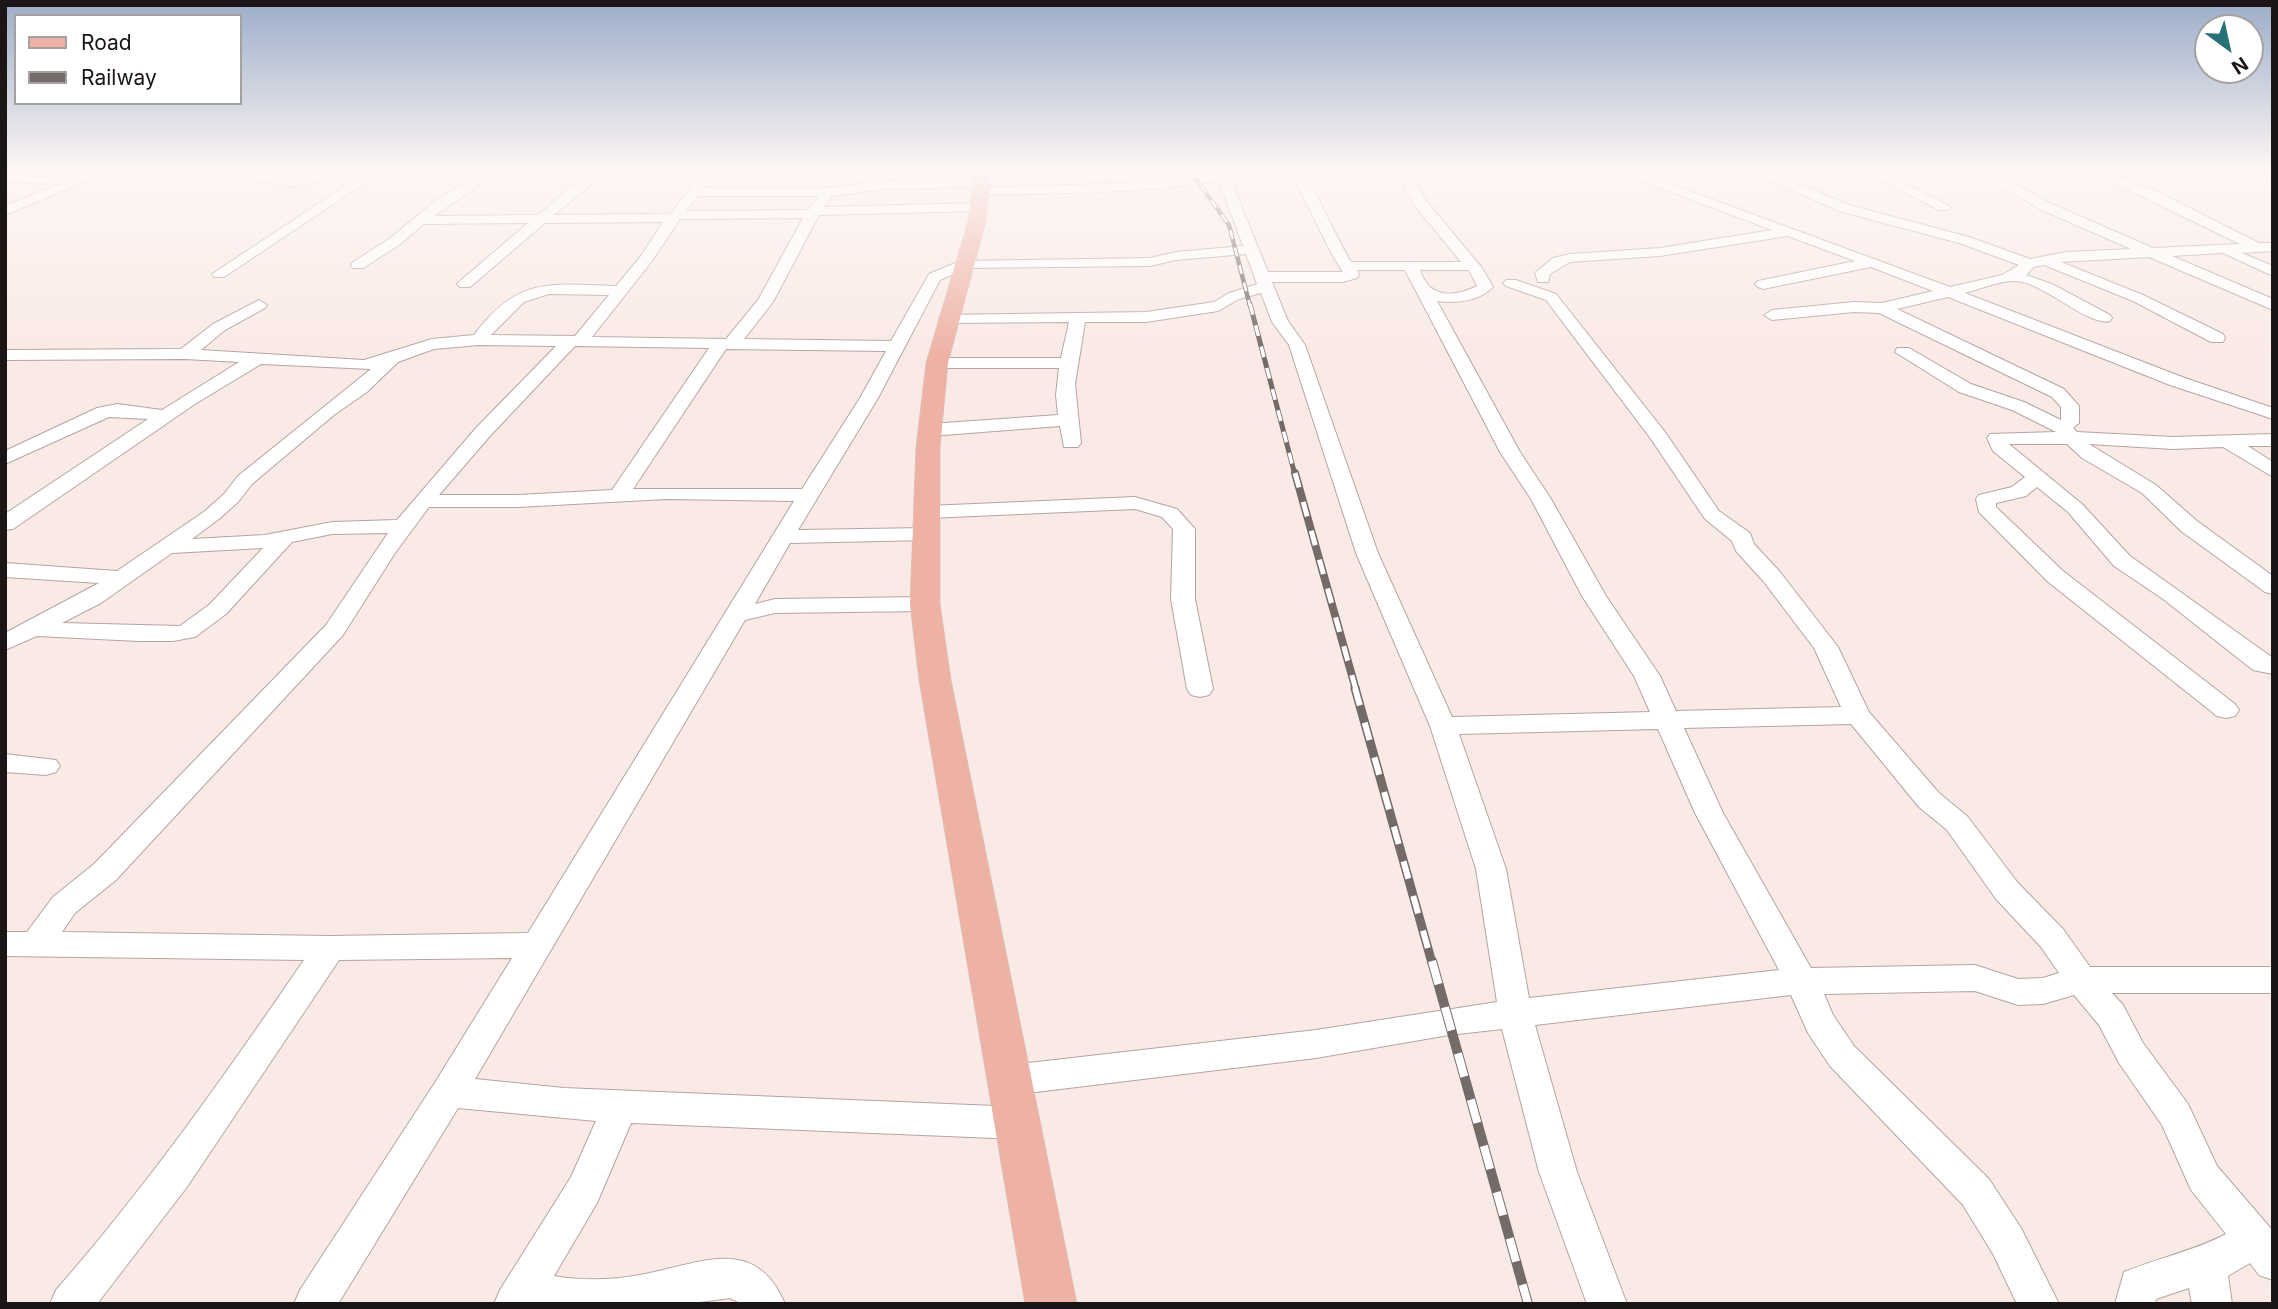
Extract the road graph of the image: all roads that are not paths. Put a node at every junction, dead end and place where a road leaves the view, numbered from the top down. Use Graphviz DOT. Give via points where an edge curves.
graph roads {
  1 [pos="281,232"];
  2 [pos="405,232"];
  3 [pos="526,232"];
  4 [pos="665,232"];
  5 [pos="803,232"];
  6 [pos="974,232"];
  7 [pos="1246,232"];
  8 [pos="1326,232"];
  9 [pos="1445,232"];
  10 [pos="1788,232"];
  11 [pos="1934,232"];
  12 [pos="2102,232"];
  13 [pos="2234,232"];
  14 [pos="2266,247"];
  15 [pos="1252,248"];
  16 [pos="2222,249"];
  17 [pos="2148,253"];
  18 [pos="1873,262"];
  19 [pos="2036,262"];
  20 [pos="965,264"];
  21 [pos="358,265"];
  22 [pos="1346,266"];
  23 [pos="1473,266"];
  24 [pos="1412,267"];
  25 [pos="2273,272"];
  26 [pos="219,274"];
  27 [pos="2013,275"];
  28 [pos="1484,281"];
  29 [pos="1265,283"];
  30 [pos="465,284"];
  31 [pos="1547,288"];
  32 [pos="620,291"];
  33 [pos="1947,291"];
  34 [pos="1427,298"];
  35 [pos="2271,302"];
  36 [pos="259,305"];
  37 [pos="1882,308"];
  38 [pos="2104,317"];
  39 [pos="947,318"];
  40 [pos="1078,318"];
  41 [pos="2217,338"];
  42 [pos="479,340"];
  43 [pos="574,342"];
  44 [pos="725,345"];
  45 [pos="1958,346"];
  46 [pos="895,352"];
  47 [pos="185,354"];
  48 [pos="5,355"];
  49 [pos="396,356"];
  50 [pos="256,360"];
  51 [pos="937,360"];
  52 [pos="1070,363"];
  53 [pos="2273,414"];
  54 [pos="166,416"];
  55 [pos="1070,420"];
  56 [pos="930,430"];
  57 [pos="2067,433"];
  58 [pos="2273,440"];
  59 [pos="2226,442"];
  60 [pos="1071,443"];
  61 [pos="5,458"];
  62 [pos="2273,471"];
  63 [pos="2037,477"];
  64 [pos="619,494"];
  65 [pos="808,495"];
  66 [pos="425,501"];
  67 [pos="927,523"];
  68 [pos="5,524"];
  69 [pos="403,526"];
  70 [pos="782,537"];
  71 [pos="284,538"];
  72 [pos="165,547"];
  73 [pos="5,569"];
  74 [pos="123,578"];
  75 [pos="2273,587"];
  76 [pos="925,604"];
  77 [pos="735,615"];
  78 [pos="33,629"];
  79 [pos="5,643"];
  80 [pos="2273,666"];
  81 [pos="1200,689"];
  82 [pos="2226,710"];
  83 [pos="1858,715"];
  84 [pos="1665,719"];
  85 [pos="1443,726"];
  86 [pos="5,763"];
  87 [pos="46,766"];
  88 [pos="21,944"];
  89 [pos="538,945"];
  90 [pos="330,948"];
  91 [pos="2081,980"];
  92 [pos="2273,980"];
  93 [pos="1802,982"];
  94 [pos="1515,1013"];
  95 [pos="1012,1080"];
  96 [pos="449,1092"];
  97 [pos="620,1107"];
  98 [pos="1019,1123"];
  99 [pos="2264,1250"];
  100 [pos="2209,1285"];
  101 [pos="519,1296"];
  102 [pos="70,1304"];
  103 [pos="314,1304"];
  104 [pos="765,1304"];
  105 [pos="1051,1304"];
  106 [pos="1607,1304"];
  107 [pos="2039,1304"];
  108 [pos="2135,1304"];
  1 -- 26 [label="street"];
  2 -- 21 [label="street"];
  3 -- 30 [label="street"];
  4 -- 32 [label="street"];
  5 -- 44 [label="street" via="765,302"];
  6 -- 20 [label="main road"];
  7 -- 15 [label="street"];
  8 -- 22 [label="street"];
  9 -- 23 [label="street"];
  10 -- 18 [label="street"];
  10 -- 31 [label="street" via="1660,252 1570,258 1542,273"];
  11 -- 19 [label="street"];
  12 -- 17 [label="street"];
  13 -- 14 [label="street"];
  14 -- 16 [label="street"];
  15 -- 20 [label="street" via="1150,262"];
  15 -- 29 [label="street"];
  16 -- 17 [label="street"];
  16 -- 25 [label="street"];
  17 -- 19 [label="street" via="2083,254"];
  17 -- 35 [label="street"];
  18 -- 33 [label="street"];
  18 -- 37 [label="street" via="1763,284 1781,300 1772,315"];
  19 -- 27 [label="street"];
  19 -- 41 [label="street" via="2138,298"];
  20 -- 39 [label="main road"];
  20 -- 46 [label="street" via="934,278"];
  22 -- 24 [label="street"];
  22 -- 29 [label="street" via="1350,276"];
  23 -- 24 [label="street"];
  23 -- 28 [label="street"];
  24 -- 34 [label="street"];
  27 -- 33 [label="street"];
  27 -- 38 [label="street"];
  28 -- 31 [label="street"];
  28 -- 34 [label="street" via="1481,290"];
  29 -- 40 [label="street" via="1218,306 1197,310 1146,317"];
  29 -- 85 [label="street" via="1280,322 1297,345 1367,553"];
  31 -- 83 [label="street" via="1712,515 1742,538 1809,624 1825,646"];
  32 -- 42 [label="street" via="549,289 526,295 492,321"];
  32 -- 43 [label="street"];
  33 -- 37 [label="street"];
  33 -- 53 [label="street" via="2175,381"];
  34 -- 84 [label="street" via="1510,452 1601,608 1647,676"];
  36 -- 47 [label="street" via="219,327"];
  37 -- 45 [label="street"];
  39 -- 40 [label="street"];
  39 -- 51 [label="main road"];
  40 -- 52 [label="street"];
  42 -- 43 [label="street"];
  42 -- 49 [label="street" via="432,344"];
  43 -- 44 [label="street"];
  43 -- 66 [label="street" via="480,435"];
  44 -- 46 [label="street"];
  44 -- 64 [label="street"];
  45 -- 57 [label="street" via="2064,397 2071,414"];
  45 -- 57 [label="street" via="1903,352 1965,388 2018,405"];
  46 -- 51 [label="street"];
  46 -- 65 [label="street"];
  47 -- 48 [label="street"];
  47 -- 50 [label="street"];
  49 -- 50 [label="street" via="364,365"];
  49 -- 72 [label="street" via="244,480 212,515"];
  50 -- 54 [label="street"];
  51 -- 52 [label="street"];
  51 -- 56 [label="main road"];
  52 -- 55 [label="street" via="1066,406"];
  54 -- 61 [label="street" via="104,412"];
  54 -- 68 [label="street"];
  55 -- 56 [label="street"];
  55 -- 60 [label="street"];
  56 -- 67 [label="main road"];
  57 -- 59 [label="street" via="2153,443"];
  57 -- 63 [label="street" via="1997,438 2000,447"];
  57 -- 75 [label="street" via="2099,461 2157,495 2189,526"];
  58 -- 59 [label="street"];
  59 -- 62 [label="street"];
  63 -- 80 [label="street" via="2075,508 2122,561 2262,665"];
  63 -- 82 [label="street" via="2020,492 1986,499 1986,508 2055,576"];
  64 -- 65 [label="street"];
  64 -- 66 [label="street"];
  65 -- 70 [label="street"];
  66 -- 69 [label="street"];
  67 -- 70 [label="street"];
  67 -- 76 [label="main road"];
  67 -- 81 [label="street" via="1135,503 1166,511 1180,520 1184,529 1183,599"];
  69 -- 71 [label="street" via="332,528"];
  69 -- 88 [label="street" via="335,630 105,872"];
  70 -- 77 [label="street"];
  71 -- 72 [label="street"];
  71 -- 78 [label="street" via="218,609 187,632"];
  72 -- 74 [label="street"];
  73 -- 74 [label="street"];
  74 -- 78 [label="street"];
  76 -- 77 [label="street" via="775,606"];
  76 -- 95 [label="main road" via="935,680"];
  77 -- 89 [label="street"];
  78 -- 79 [label="street"];
  83 -- 84 [label="street"];
  83 -- 91 [label="street" via="1929,800 1957,823 2007,891 2052,937"];
  84 -- 85 [label="street"];
  84 -- 93 [label="street" via="1709,813"];
  85 -- 94 [label="street" via="1491,869"];
  86 -- 87 [label="street"];
  88 -- 90 [label="street"];
  89 -- 90 [label="street"];
  89 -- 96 [label="street"];
  90 -- 102 [label="street" via="222,1108 104,1266"];
  91 -- 92 [label="street"];
  91 -- 93 [label="street" via="2018,992 1975,978"];
  91 -- 99 [label="street" via="2111,1015 2175,1115 2204,1178"];
  93 -- 94 [label="street"];
  93 -- 107 [label="street" via="1842,1056 1976,1192"];
  94 -- 95 [label="street" via="1316,1044"];
  94 -- 106 [label="street" via="1558,1172"];
  95 -- 98 [label="main road"];
  96 -- 97 [label="street"];
  96 -- 103 [label="street"];
  97 -- 98 [label="street"];
  97 -- 101 [label="street" via="584,1190"];
  98 -- 105 [label="main road"];
  99 -- 100 [label="street"];
  100 -- 108 [label="street" via="2183,1269 2138,1286"];
  101 -- 104 [label="street" via="603,1300 717,1276 740,1279 758,1288"];
}
